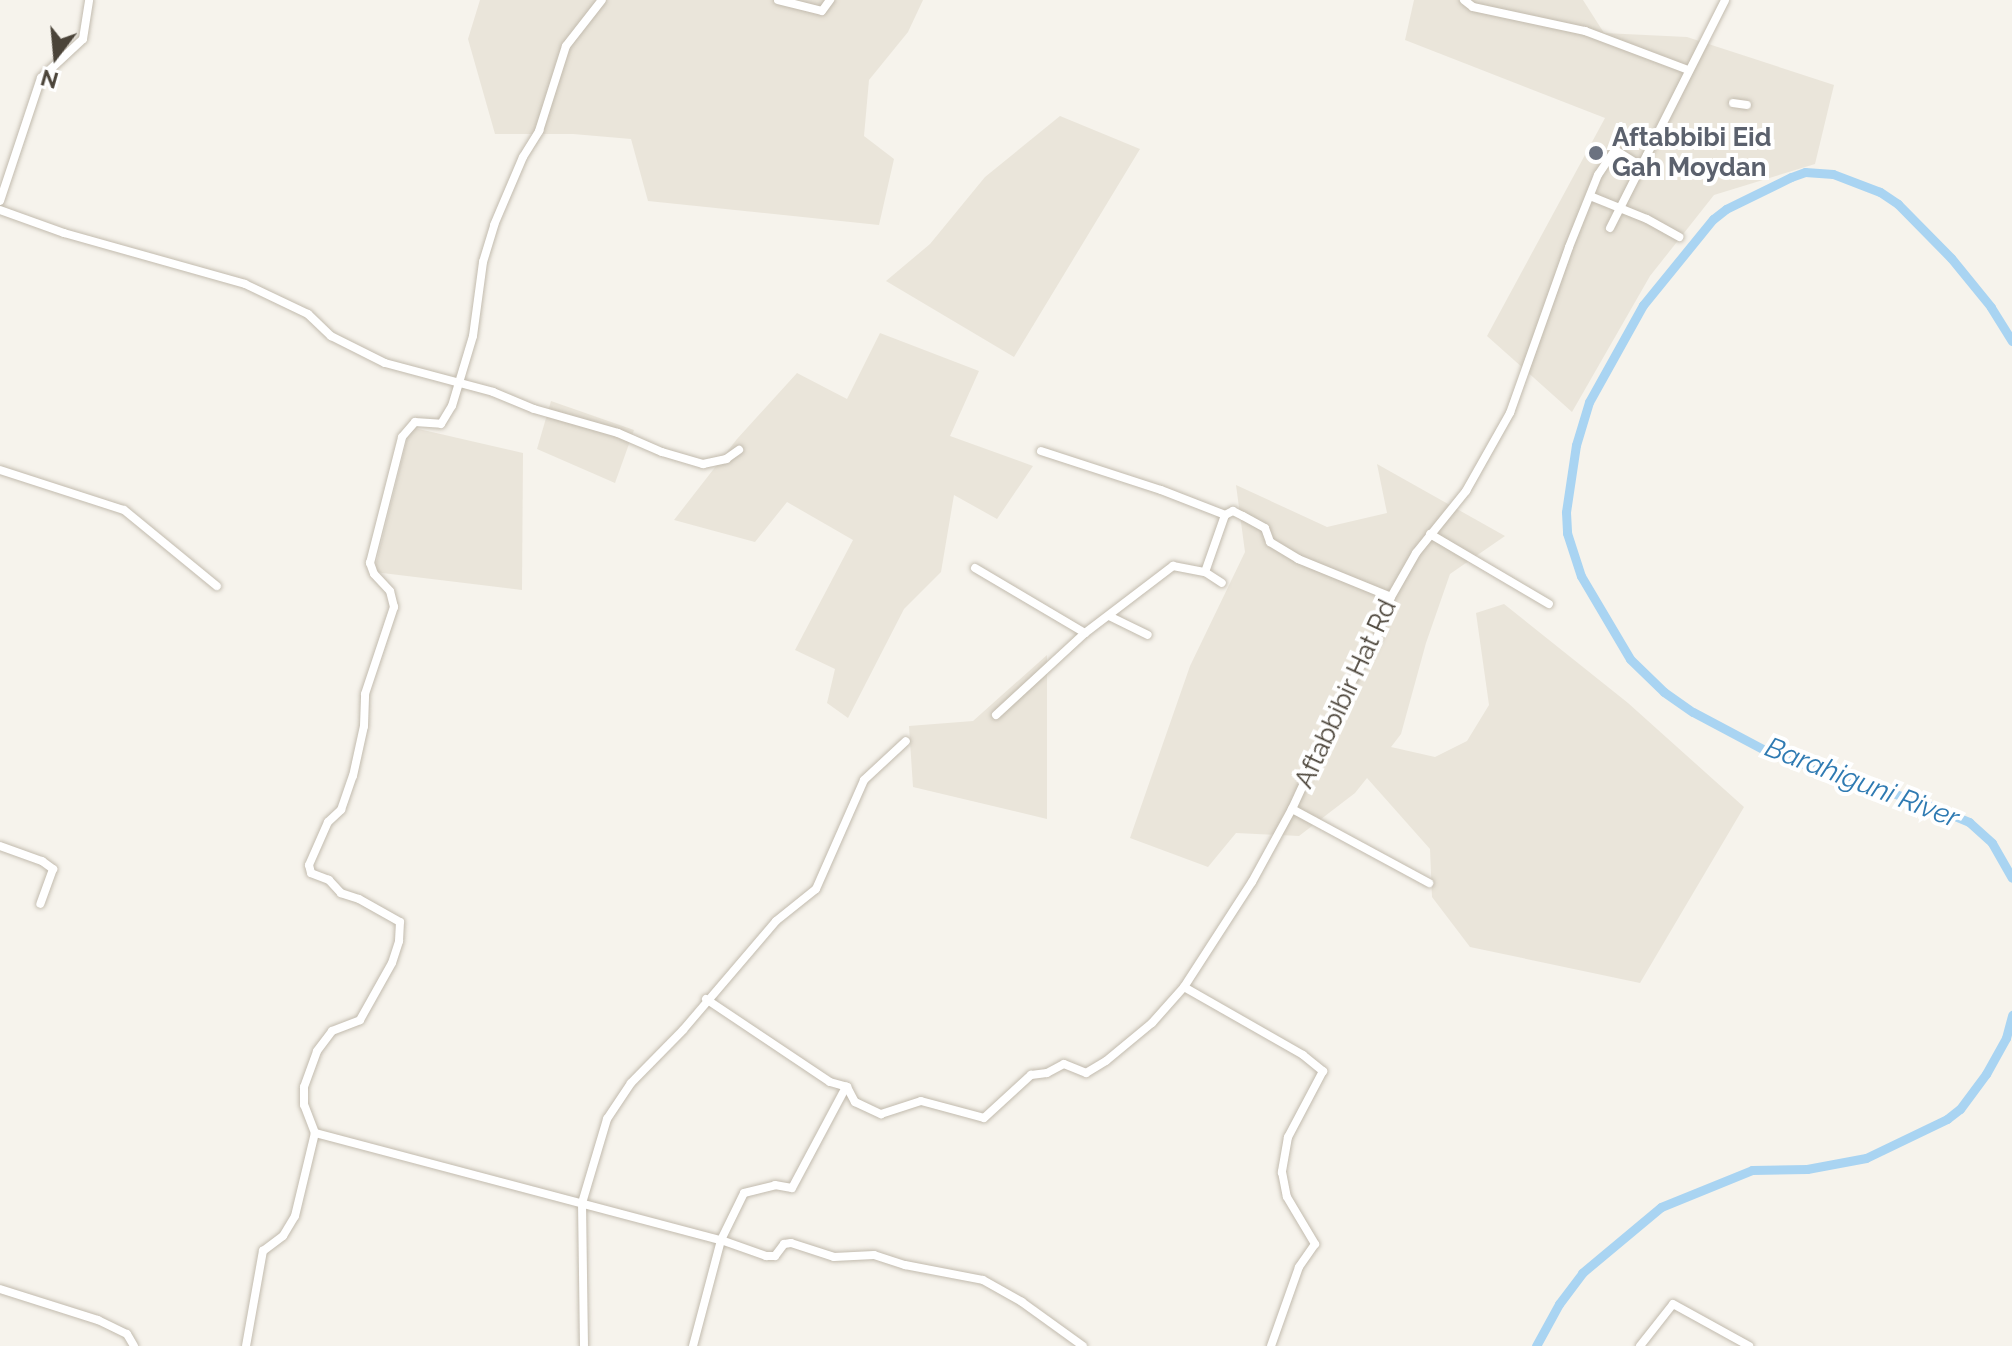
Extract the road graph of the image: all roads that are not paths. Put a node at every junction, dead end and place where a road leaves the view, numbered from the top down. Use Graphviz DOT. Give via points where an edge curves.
graph roads {
  1 [pos="89,0"];
  2 [pos="602,0"];
  3 [pos="778,0"];
  4 [pos="830,0"];
  5 [pos="1464,0"];
  6 [pos="1725,0"];
  7 [pos="1688,70"];
  8 [pos="1733,103"];
  9 [pos="1747,105"];
  10 [pos="1642,167"];
  11 [pos="1590,196"];
  12 [pos="0,201"];
  13 [pos="1621,208"];
  14 [pos="0,210"];
  15 [pos="1610,228"];
  16 [pos="1679,237"];
  17 [pos="460,384"];
  18 [pos="739,450"];
  19 [pos="1041,451"];
  20 [pos="0,470"];
  21 [pos="1225,515"];
  22 [pos="1430,534"];
  23 [pos="975,568"];
  24 [pos="1205,572"];
  25 [pos="1222,583"];
  26 [pos="217,586"];
  27 [pos="1391,597"];
  28 [pos="1549,604"];
  29 [pos="1109,616"];
  30 [pos="1085,633"];
  31 [pos="1148,635"];
  32 [pos="996,715"];
  33 [pos="906,741"];
  34 [pos="1292,809"];
  35 [pos="0,846"];
  36 [pos="1429,883"];
  37 [pos="40,904"];
  38 [pos="1184,987"];
  39 [pos="706,999"];
  40 [pos="847,1087"];
  41 [pos="315,1133"];
  42 [pos="582,1203"];
  43 [pos="721,1240"];
  44 [pos="0,1289"];
  45 [pos="134,1346"];
  46 [pos="246,1346"];
  47 [pos="584,1346"];
  48 [pos="693,1346"];
  49 [pos="1083,1346"];
  50 [pos="1271,1346"];
  51 [pos="1640,1346"];
  52 [pos="1749,1346"];
  1 -- 12 [label="street" via="83,39 41,78"];
  2 -- 17 [label="street" via="566,46 539,131 494,225"];
  3 -- 4 [label="street" via="822,11"];
  5 -- 7 [label="street" via="1473,7 1585,31"];
  6 -- 7 [label="street"];
  7 -- 10 [label="street"];
  8 -- 9 [label="street"];
  10 -- 11 [label="street, Aftabbibir Hat Rd" via="1615,150"];
  10 -- 13 [label="street"];
  11 -- 13 [label="street"];
  11 -- 22 [label="street, Aftabbibir Hat Rd" via="1510,413 1466,491"];
  13 -- 15 [label="street"];
  13 -- 16 [label="street"];
  14 -- 17 [label="street" via="245,284 308,314 362,354"];
  17 -- 18 [label="street" via="703,464"];
  17 -- 41 [label="street" via="441,424 415,422 402,437 370,563 390,591 394,607 365,694 353,776 341,810 328,822 309,865 311,873 400,926 392,963 360,1020 332,1031 317,1051 304,1087 304,1105"];
  19 -- 21 [label="street"];
  20 -- 26 [label="street" via="124,510"];
  21 -- 24 [label="street"];
  21 -- 27 [label="street" via="1233,511 1265,528 1270,542 1298,559"];
  22 -- 27 [label="street, Aftabbibir Hat Rd"];
  22 -- 28 [label="street"];
  23 -- 30 [label="street"];
  24 -- 25 [label="street"];
  24 -- 29 [label="street" via="1173,566"];
  27 -- 34 [label="street, Aftabbibir Hat Rd" via="1377,638"];
  29 -- 30 [label="street"];
  29 -- 31 [label="street"];
  30 -- 32 [label="street"];
  33 -- 39 [label="street" via="864,780 816,889 776,921"];
  34 -- 36 [label="street"];
  34 -- 38 [label="street, Aftabbibir Hat Rd"];
  35 -- 37 [label="street" via="53,869"];
  38 -- 40 [label="street, Aftabbibir Hat Rd" via="1152,1023 1090,1071 1064,1064 1031,1075 984,1118 917,1101 881,1114 855,1102"];
  38 -- 50 [label="street" via="1323,1071 1288,1137 1282,1172 1287,1197 1315,1244 1299,1267"];
  39 -- 40 [label="street" via="830,1082"];
  39 -- 42 [label="street" via="614,1107"];
  40 -- 43 [label="street" via="792,1188 775,1185 744,1193"];
  41 -- 42 [label="street"];
  41 -- 46 [label="street" via="295,1216 283,1236 263,1251"];
  42 -- 43 [label="street"];
  42 -- 47 [label="street"];
  43 -- 48 [label="street"];
  43 -- 49 [label="street" via="766,1256 775,1256 791,1243 834,1257 874,1255 983,1280"];
  44 -- 45 [label="street" via="98,1320 127,1334"];
  51 -- 52 [label="street" via="1673,1304"];
}
